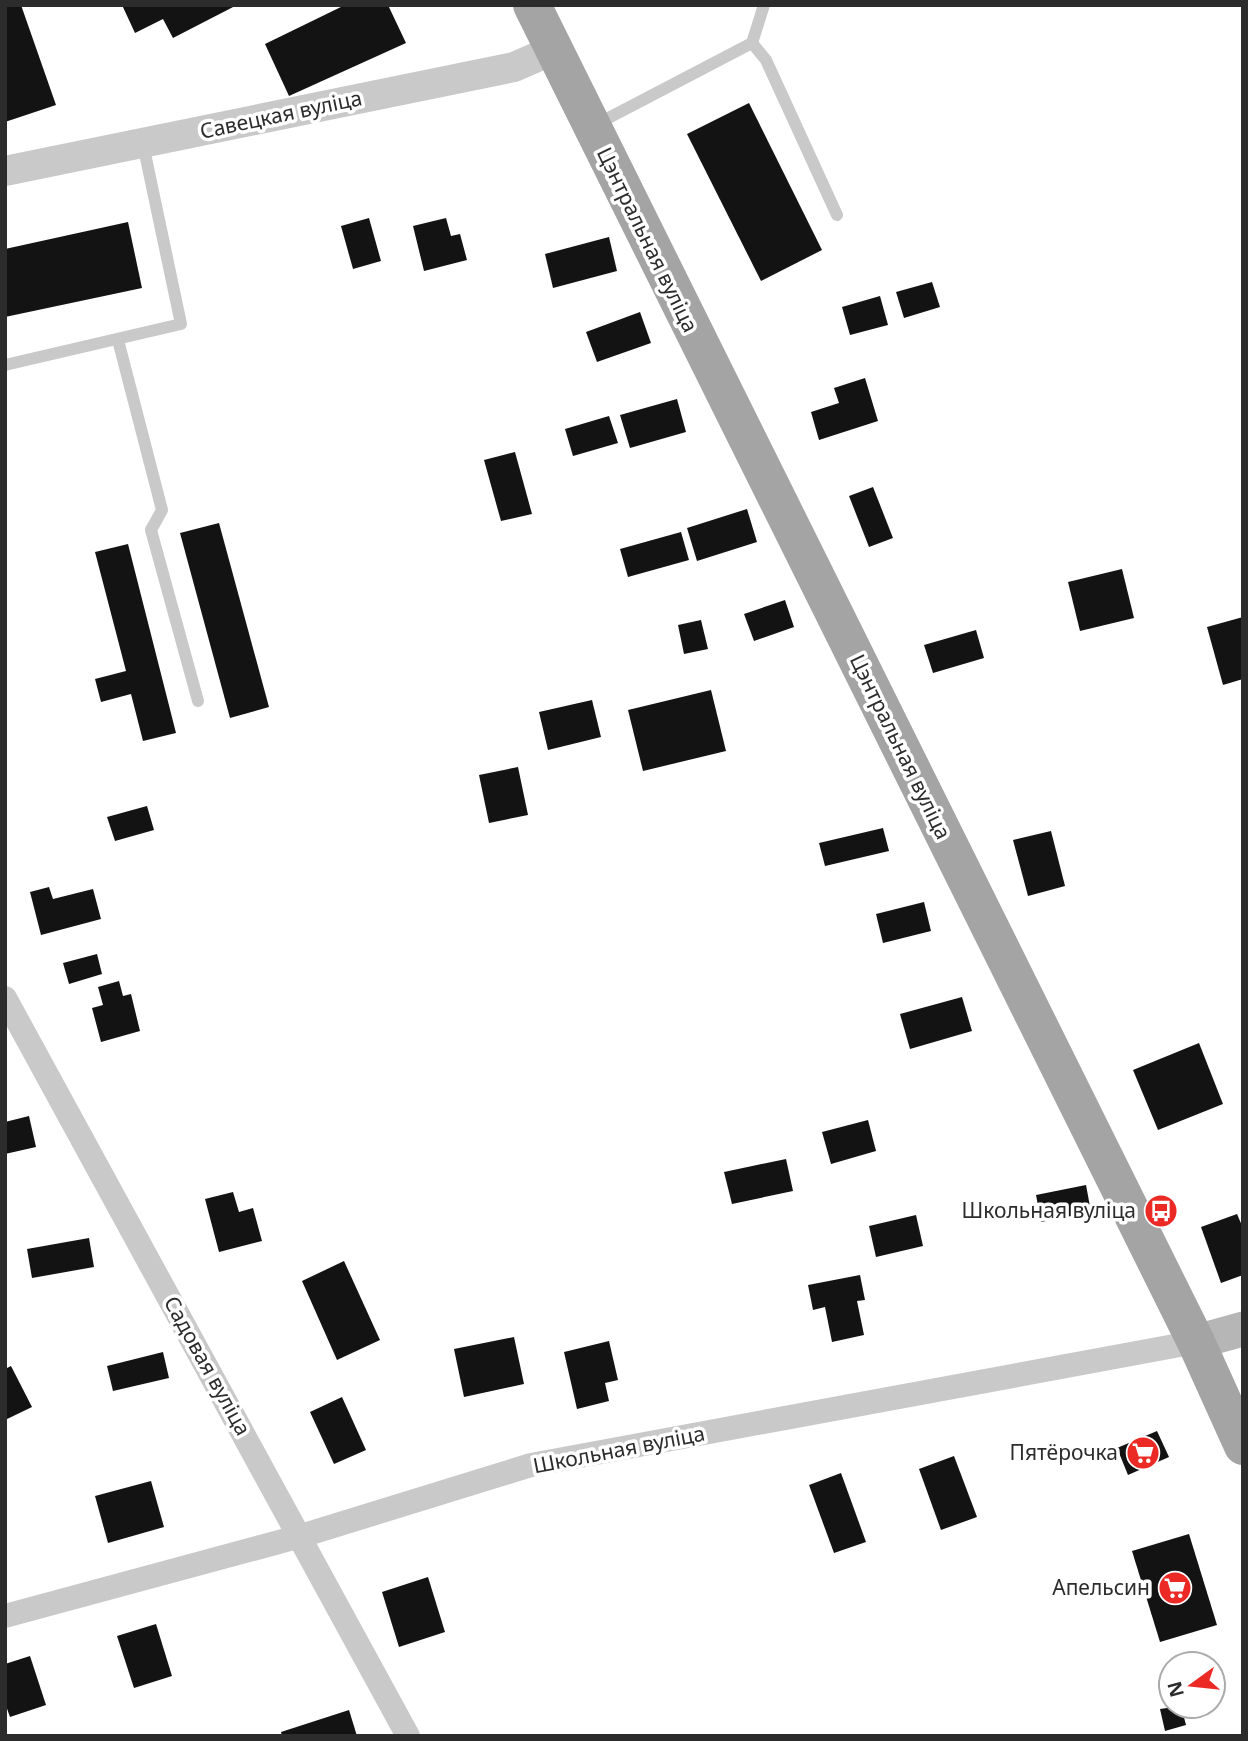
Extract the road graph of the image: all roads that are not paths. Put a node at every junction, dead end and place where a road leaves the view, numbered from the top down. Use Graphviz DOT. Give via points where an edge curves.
graph roads {
  1 [pos="532,5"];
  2 [pos="764,5"];
  3 [pos="752,43"];
  4 [pos="553,50"];
  5 [pos="591,127"];
  6 [pos="143,144"];
  7 [pos="5,171"];
  8 [pos="837,215"];
  9 [pos="118,340"];
  10 [pos="5,365"];
  11 [pos="198,701"];
  12 [pos="5,998"];
  13 [pos="1243,1329"];
  14 [pos="1196,1342"];
  15 [pos="1243,1446"];
  16 [pos="301,1536"];
  17 [pos="5,1616"];
  18 [pos="408,1736"];
  1 -- 4 [label="main road, Цэнтральная вуліца"];
  2 -- 3 [label="lane"];
  3 -- 5 [label="lane"];
  3 -- 8 [label="lane" via="766,60"];
  4 -- 5 [label="main road, Цэнтральная вуліца"];
  4 -- 6 [label="street, Савецкая вуліца" via="514,67"];
  5 -- 14 [label="main road, Цэнтральная вуліца"];
  6 -- 7 [label="street, Савецкая вуліца"];
  6 -- 9 [label="lane" via="181,324"];
  9 -- 10 [label="lane"];
  9 -- 11 [label="lane" via="162,510 151,530"];
  12 -- 16 [label="street, Садовая вуліца"];
  13 -- 14 [label="main road, Школьная вуліца"];
  14 -- 15 [label="main road, Цэнтральная вуліца"];
  14 -- 16 [label="street, Школьная вуліца" via="531,1465"];
  16 -- 17 [label="street, Школьная вуліца"];
  16 -- 18 [label="street, Садовая вуліца"];
}
